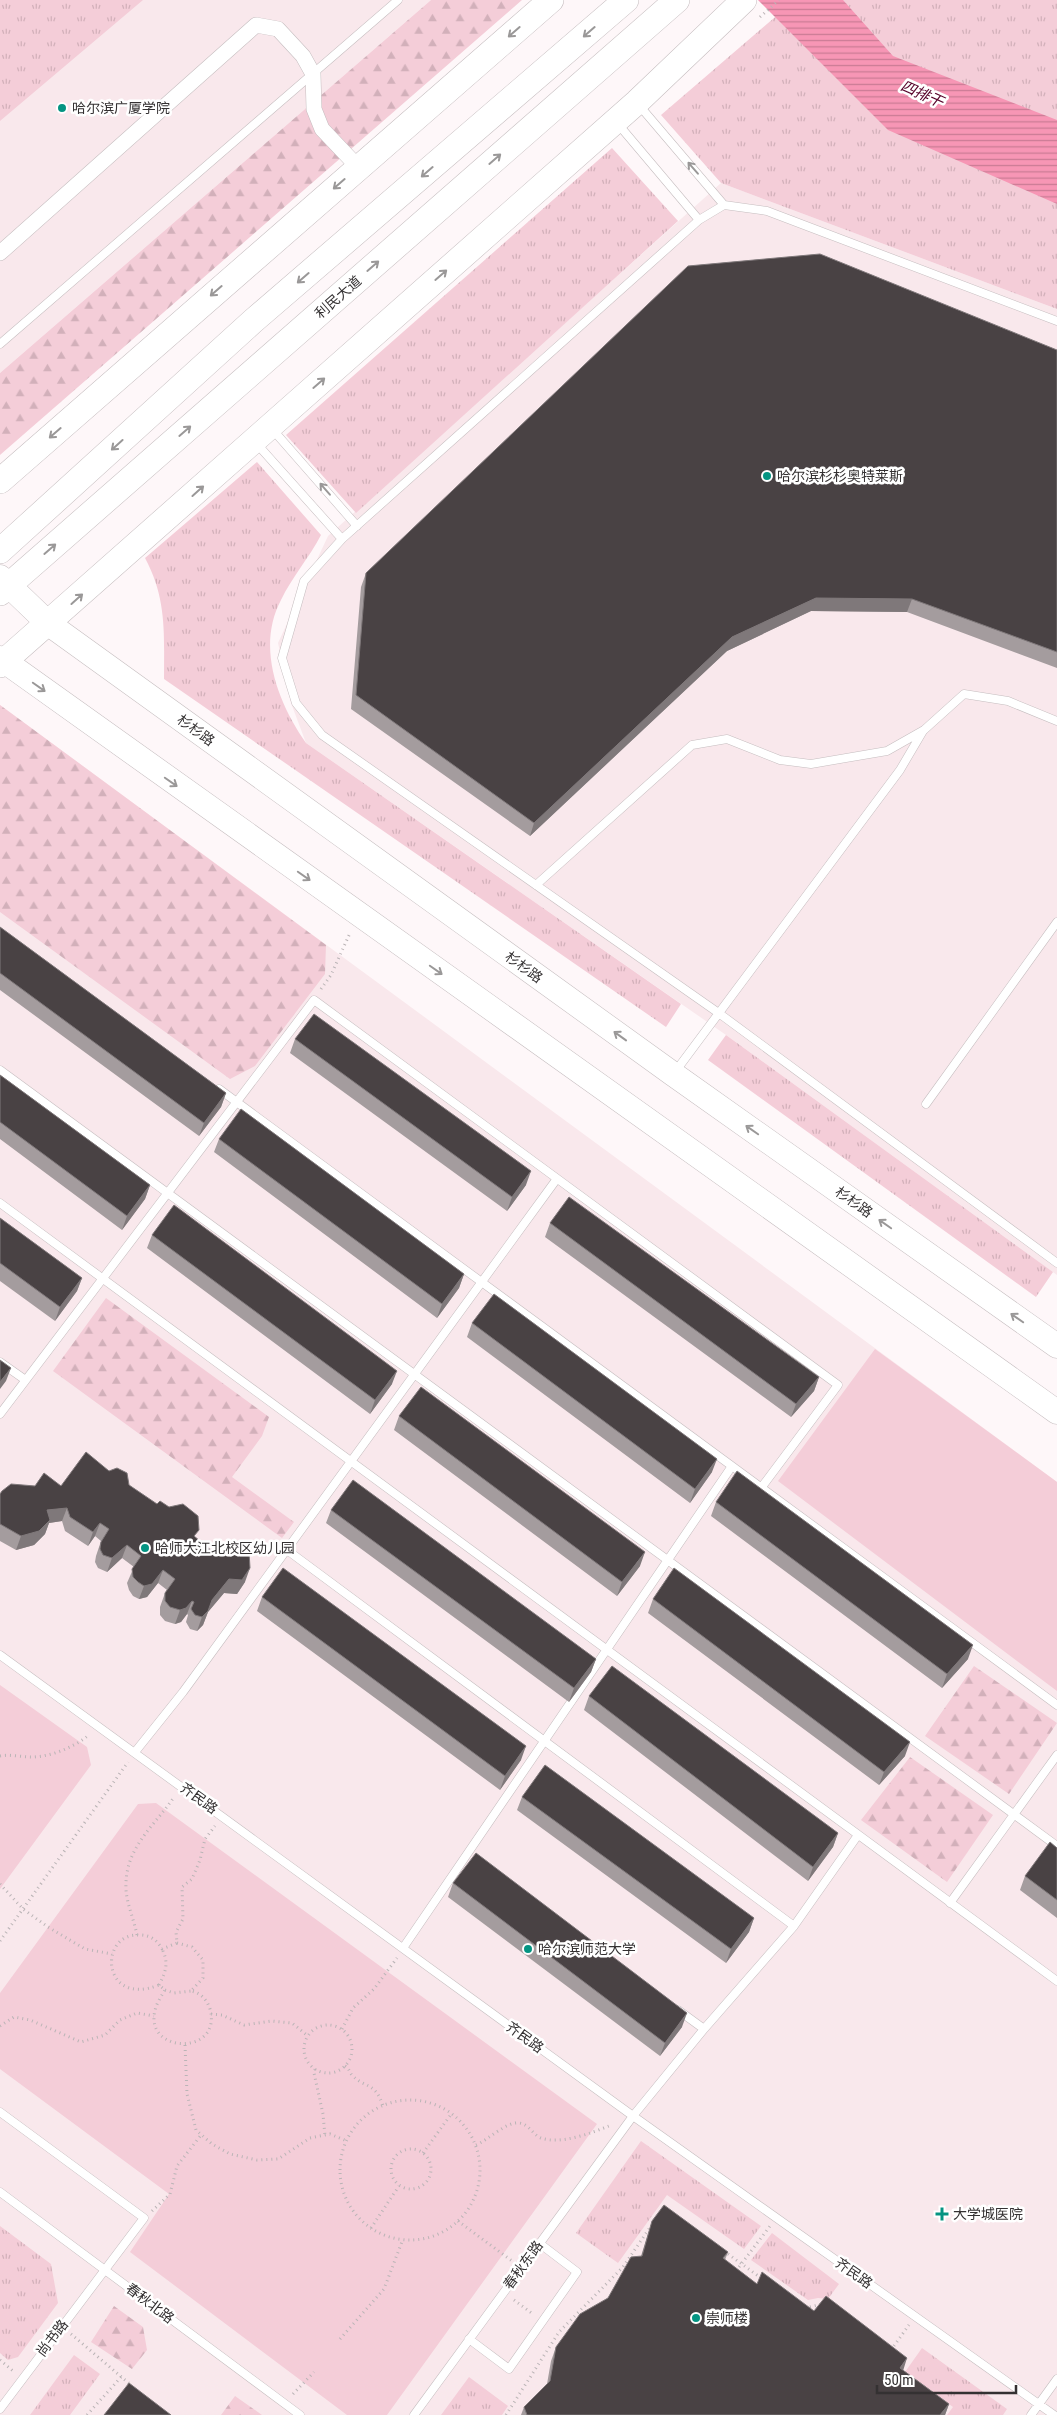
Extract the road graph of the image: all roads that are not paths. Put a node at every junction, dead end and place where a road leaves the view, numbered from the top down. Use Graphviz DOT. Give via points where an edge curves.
graph roads {
  1 [pos="398,0"];
  2 [pos="551,0"];
  3 [pos="626,0"];
  4 [pos="677,0"];
  5 [pos="751,10"];
  6 [pos="312,74"];
  7 [pos="637,102"];
  8 [pos="615,121"];
  9 [pos="358,167"];
  10 [pos="724,205"];
  11 [pos="699,220"];
  12 [pos="0,253"];
  13 [pos="1057,321"];
  14 [pos="0,344"];
  15 [pos="262,433"];
  16 [pos="0,481"];
  17 [pos="357,526"];
  18 [pos="342,539"];
  19 [pos="0,551"];
  20 [pos="3,585"];
  21 [pos="49,624"];
  22 [pos="1,662"];
  23 [pos="1057,721"];
  24 [pos="924,730"];
  25 [pos="536,885"];
  26 [pos="1057,922"];
  27 [pos="720,1014"];
  28 [pos="0,1070"];
  29 [pos="673,1074"];
  30 [pos="213,1084"];
  31 [pos="236,1102"];
  32 [pos="926,1104"];
  33 [pos="556,1180"];
  34 [pos="166,1194"];
  35 [pos="0,1203"];
  36 [pos="1057,1263"];
  37 [pos="102,1278"];
  38 [pos="482,1282"];
  39 [pos="1057,1346"];
  40 [pos="0,1362"];
  41 [pos="414,1375"];
  42 [pos="24,1379"];
  43 [pos="1057,1412"];
  44 [pos="0,1414"];
  45 [pos="351,1462"];
  46 [pos="732,1466"];
  47 [pos="761,1488"];
  48 [pos="287,1550"];
  49 [pos="668,1561"];
  50 [pos="607,1650"];
  51 [pos="0,1655"];
  52 [pos="1057,1705"];
  53 [pos="544,1741"];
  54 [pos="135,1752"];
  55 [pos="1057,1755"];
  56 [pos="1014,1815"];
  57 [pos="858,1835"];
  58 [pos="1057,1846"];
  59 [pos="466,1856"];
  60 [pos="474,1862"];
  61 [pos="950,1903"];
  62 [pos="794,1926"];
  63 [pos="403,1948"];
  64 [pos="1057,1981"];
  65 [pos="673,2006"];
  66 [pos="704,2029"];
  67 [pos="0,2112"];
  68 [pos="633,2116"];
  69 [pos="0,2192"];
  70 [pos="540,2243"];
  71 [pos="105,2270"];
  72 [pos="469,2340"];
  73 [pos="1057,2379"];
  74 [pos="1039,2404"];
  75 [pos="0,2409"];
  76 [pos="300,2415"];
  77 [pos="414,2415"];
  78 [pos="1031,2415"];
  79 [pos="1054,2415"];
  1 -- 6 [label="lane"];
  2 -- 9 [label="highway, one-way"];
  3 -- 19 [label="highway, one-way" via="253,321"];
  20 -- 4 [label="highway, 利民大道, one-way"];
  5 -- 7 [label="highway"];
  6 -- 9 [label="street" via="314,109 322,129"];
  6 -- 12 [label="street" via="303,56 278,29 256,25"];
  6 -- 14 [label="lane"];
  7 -- 8 [label="highway"];
  10 -- 7 [label="lane, one-way"];
  8 -- 11 [label="lane"];
  15 -- 8 [label="highway, one-way"];
  9 -- 16 [label="highway, one-way"];
  10 -- 11 [label="lane"];
  10 -- 13 [label="lane" via="767,211"];
  11 -- 17 [label="lane"];
  17 -- 15 [label="lane, one-way"];
  15 -- 18 [label="lane"];
  21 -- 15 [label="highway, one-way"];
  17 -- 18 [label="lane"];
  18 -- 25 [label="lane" via="304,581 282,658 296,703 322,735"];
  20 -- 21 [label="main road, 杉杉路"];
  21 -- 22 [label="highway"];
  29 -- 21 [label="main road, 杉杉路, one-way"];
  22 -- 43 [label="main road, one-way"];
  23 -- 24 [label="lane" via="1008,701 964,694"];
  24 -- 25 [label="lane" via="887,751 811,764 780,760 727,739 692,745"];
  24 -- 27 [label="lane" via="900,770"];
  25 -- 27 [label="lane"];
  26 -- 32 [label="lane"];
  27 -- 29 [label="lane"];
  27 -- 36 [label="lane"];
  28 -- 34 [label="lane"];
  39 -- 29 [label="main road, 杉杉路, one-way"];
  30 -- 31 [label="lane"];
  31 -- 33 [label="lane" via="314,1000"];
  31 -- 34 [label="lane"];
  31 -- 38 [label="lane"];
  33 -- 38 [label="lane"];
  33 -- 47 [label="lane" via="838,1385"];
  34 -- 37 [label="lane"];
  34 -- 41 [label="lane"];
  35 -- 37 [label="lane"];
  37 -- 42 [label="lane"];
  37 -- 45 [label="lane"];
  38 -- 41 [label="lane"];
  38 -- 46 [label="lane"];
  40 -- 42 [label="lane"];
  41 -- 45 [label="lane"];
  41 -- 49 [label="lane"];
  42 -- 44 [label="lane"];
  45 -- 48 [label="lane"];
  45 -- 50 [label="lane"];
  46 -- 47 [label="lane"];
  46 -- 49 [label="lane"];
  47 -- 52 [label="lane"];
  48 -- 53 [label="lane"];
  48 -- 54 [label="lane"];
  49 -- 50 [label="lane"];
  49 -- 56 [label="lane"];
  50 -- 53 [label="lane"];
  50 -- 57 [label="lane"];
  51 -- 54 [label="lane, 齐民路"];
  53 -- 59 [label="lane"];
  53 -- 62 [label="lane"];
  54 -- 63 [label="lane, 齐民路"];
  55 -- 56 [label="lane"];
  56 -- 58 [label="lane"];
  56 -- 61 [label="lane"];
  57 -- 61 [label="lane"];
  57 -- 62 [label="lane, 春秋东路"];
  59 -- 60 [label="lane"];
  59 -- 63 [label="lane"];
  61 -- 64 [label="lane"];
  62 -- 66 [label="lane, 春秋东路"];
  63 -- 68 [label="lane, 齐民路"];
  65 -- 66 [label="lane"];
  66 -- 68 [label="lane, 春秋东路"];
  67 -- 71 [label="lane, 尚书路" via="144,2218"];
  68 -- 70 [label="lane, 春秋东路"];
  68 -- 74 [label="lane, 齐民路"];
  69 -- 71 [label="lane, 春秋北路"];
  70 -- 72 [label="lane, 春秋东路"];
  70 -- 72 [label="lane" via="577,2272 509,2368"];
  71 -- 75 [label="lane, 尚书路"];
  71 -- 76 [label="lane, 春秋北路"];
  72 -- 77 [label="lane, 春秋东路"];
  73 -- 74 [label="lane"];
  74 -- 78 [label="lane"];
  74 -- 79 [label="lane, 齐民路"];
}
